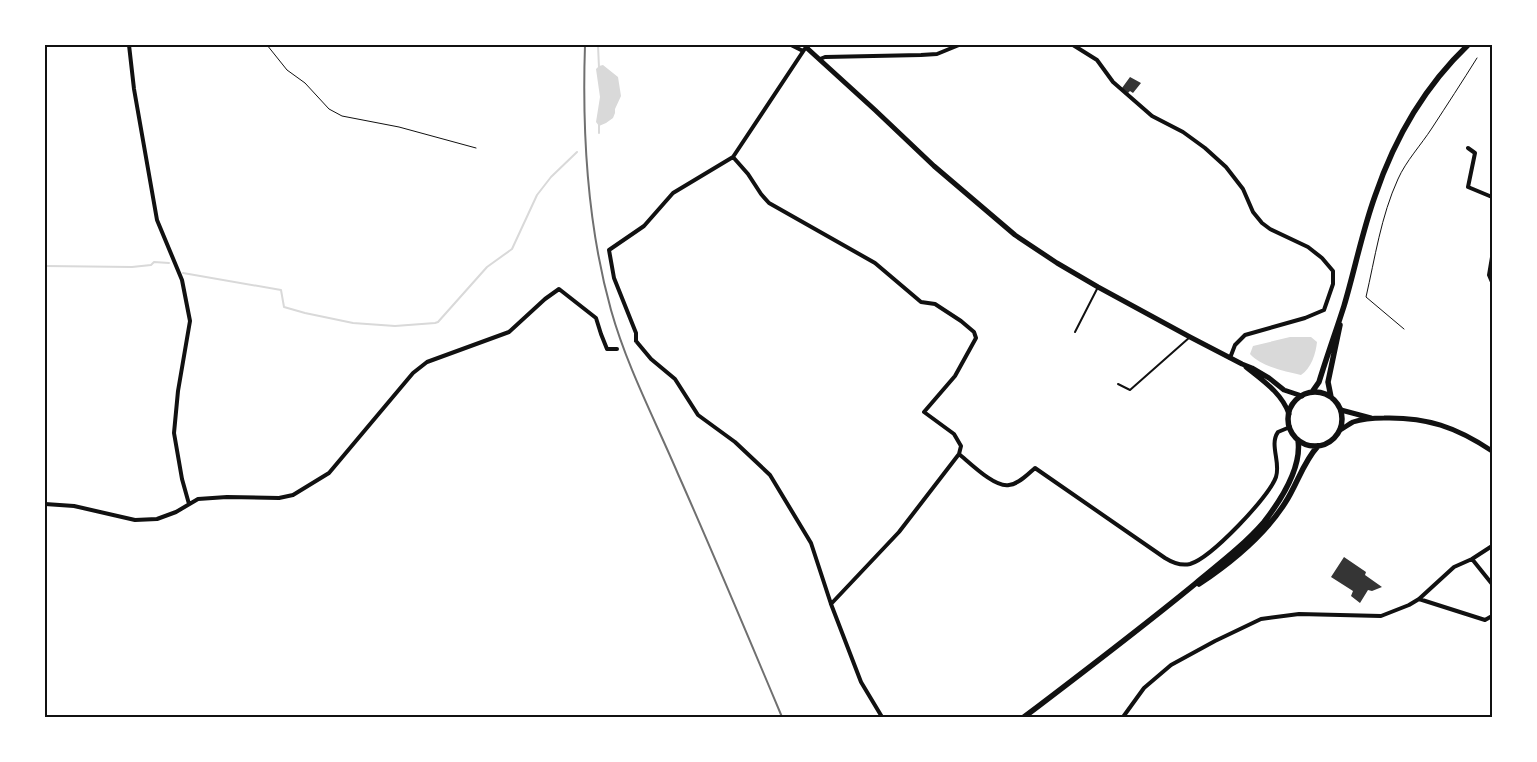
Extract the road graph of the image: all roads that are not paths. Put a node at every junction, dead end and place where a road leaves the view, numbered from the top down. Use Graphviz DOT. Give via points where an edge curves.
graph roads {
  1 [pos="129,45"];
  2 [pos="791,45"];
  3 [pos="960,45"];
  4 [pos="1073,45"];
  5 [pos="1468,45"];
  6 [pos="805,47"];
  7 [pos="820,59"];
  8 [pos="1468,148"];
  9 [pos="732,157"];
  10 [pos="1492,197"];
  11 [pos="1492,257"];
  12 [pos="1492,282"];
  13 [pos="1098,287"];
  14 [pos="1344,306"];
  15 [pos="1075,332"];
  16 [pos="1190,337"];
  17 [pos="636,341"];
  18 [pos="631,343"];
  19 [pos="617,349"];
  20 [pos="1230,358"];
  21 [pos="1242,364"];
  22 [pos="1118,384"];
  23 [pos="1312,392"];
  24 [pos="1302,396"];
  25 [pos="1332,398"];
  26 [pos="1341,410"];
  27 [pos="1289,414"];
  28 [pos="1374,418"];
  29 [pos="1290,427"];
  30 [pos="1340,430"];
  31 [pos="1298,440"];
  32 [pos="1318,446"];
  33 [pos="1492,451"];
  34 [pos="959,454"];
  35 [pos="45,504"];
  36 [pos="189,504"];
  37 [pos="1492,546"];
  38 [pos="1472,559"];
  39 [pos="1492,584"];
  40 [pos="1419,598"];
  41 [pos="831,604"];
  42 [pos="1170,604"];
  43 [pos="1492,616"];
  44 [pos="882,717"];
  45 [pos="1024,717"];
  46 [pos="1123,717"];
  1 -- 36 [label="street" via="157,220 182,280 190,321 174,433"];
  2 -- 6 [label="street"];
  3 -- 7 [label="street" via="937,54"];
  4 -- 20 [label="street" via="1097,60 1113,82 1152,116 1183,132 1226,167 1246,193 1253,212 1262,223 1308,247 1333,271 1333,284 1324,310 1245,335 1235,345"];
  5 -- 14 [label="main road" via="1420,103 1394,148 1374,196"];
  6 -- 7 [label="main road"];
  6 -- 9 [label="street"];
  7 -- 13 [label="main road" via="934,166 1015,235"];
  8 -- 10 [label="street" via="1475,153 1468,187"];
  9 -- 17 [label="street" via="673,194 644,226 609,250 614,278"];
  9 -- 34 [label="street" via="769,203 875,263 921,302 935,304 974,332 976,338 955,376 924,412 954,434 960,446"];
  11 -- 12 [label="street" via="1489,275"];
  13 -- 15 [label="lane"];
  13 -- 16 [label="main road"];
  14 -- 23 [label="main road" via="1319,382"];
  14 -- 25 [label="main road" via="1328,382"];
  16 -- 20 [label="main road"];
  16 -- 22 [label="lane" via="1130,390"];
  17 -- 18 [label="street"];
  17 -- 41 [label="street" via="675,379 698,415 736,442 770,475 811,543"];
  19 -- 36 [label="street" via="608,349 596,318 559,289 509,332 427,362 413,373 329,473 293,495 279,498 227,497"];
  20 -- 21 [label="main road"];
  21 -- 24 [label="main road" via="1262,373 1290,394"];
  21 -- 27 [label="main road" via="1278,395"];
  23 -- 24 [label="main road"];
  23 -- 25 [label="main road"];
  24 -- 27 [label="main road"];
  25 -- 26 [label="main road"];
  26 -- 28 [label="main road"];
  26 -- 30 [label="main road"];
  27 -- 29 [label="main road"];
  28 -- 30 [label="main road" via="1353,422"];
  28 -- 33 [label="main road" via="1428,421 1465,434"];
  29 -- 31 [label="main road"];
  29 -- 34 [label="street" via="1278,432 1274,440 1278,468 1272,485 1228,537 1201,559 1189,564 1165,558 1035,468 1008,486 996,483"];
  30 -- 32 [label="main road" via="1327,444"];
  31 -- 32 [label="main road"];
  31 -- 42 [label="main road" via="1298,460 1265,521"];
  32 -- 42 [label="main road" via="1284,505 1261,534 1246,549"];
  34 -- 41 [label="street" via="899,532"];
  35 -- 36 [label="street" via="74,506 135,520 157,519"];
  37 -- 38 [label="street"];
  38 -- 39 [label="street"];
  38 -- 40 [label="street" via="1454,567"];
  40 -- 43 [label="street" via="1485,620"];
  40 -- 46 [label="street" via="1381,616 1299,614 1261,619 1171,665 1144,688"];
  41 -- 44 [label="street" via="861,682"];
  42 -- 45 [label="main road"];
}
